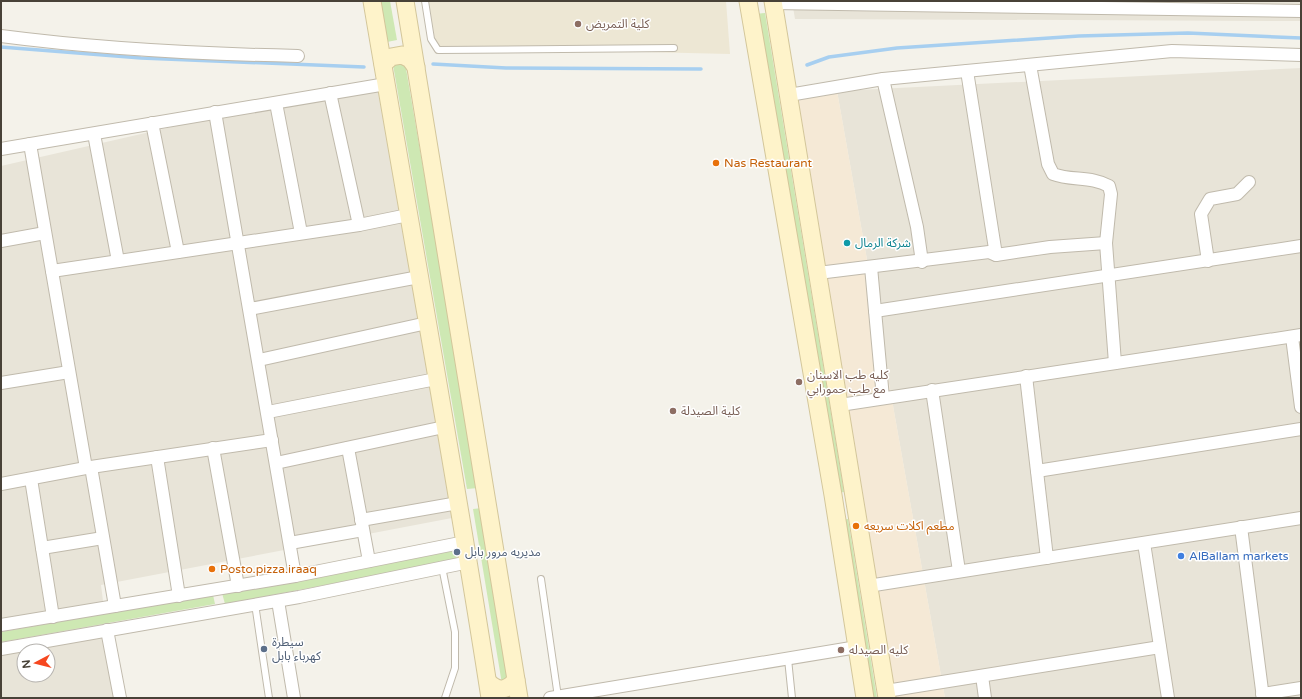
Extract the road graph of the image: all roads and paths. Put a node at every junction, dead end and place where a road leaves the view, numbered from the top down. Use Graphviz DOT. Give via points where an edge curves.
graph roads {
  1 [pos="372,1"];
  2 [pos="405,1"];
  3 [pos="425,1"];
  4 [pos="831,3"];
  5 [pos="904,3"];
  6 [pos="975,4"];
  7 [pos="1057,4"];
  8 [pos="1142,5"];
  9 [pos="1219,6"];
  10 [pos="774,7"];
  11 [pos="1298,8"];
  12 [pos="750,9"];
  13 [pos="410,30"];
  14 [pos="378,34"];
  15 [pos="1,36"];
  16 [pos="674,48"];
  17 [pos="1301,55"];
  18 [pos="298,56"];
  19 [pos="383,64"];
  20 [pos="1030,65"];
  21 [pos="416,67"];
  22 [pos="967,71"];
  23 [pos="883,79"];
  24 [pos="386,84"];
  25 [pos="330,93"];
  26 [pos="789,95"];
  27 [pos="276,102"];
  28 [pos="215,112"];
  29 [pos="152,123"];
  30 [pos="94,134"];
  31 [pos="30,144"];
  32 [pos="1,149"];
  33 [pos="1249,182"];
  34 [pos="408,215"];
  35 [pos="359,225"];
  36 [pos="45,233"];
  37 [pos="301,233"];
  38 [pos="1,241"];
  39 [pos="239,243"];
  40 [pos="1106,243"];
  41 [pos="1301,246"];
  42 [pos="178,252"];
  43 [pos="996,255"];
  44 [pos="118,261"];
  45 [pos="1208,261"];
  46 [pos="922,262"];
  47 [pos="871,267"];
  48 [pos="52,271"];
  49 [pos="818,273"];
  50 [pos="1107,276"];
  51 [pos="419,277"];
  52 [pos="250,309"];
  53 [pos="875,311"];
  54 [pos="427,323"];
  55 [pos="1297,336"];
  56 [pos="259,360"];
  57 [pos="1115,363"];
  58 [pos="69,372"];
  59 [pos="1026,376"];
  60 [pos="436,379"];
  61 [pos="1,383"];
  62 [pos="932,390"];
  63 [pos="883,398"];
  64 [pos="840,405"];
  65 [pos="1301,407"];
  66 [pos="268,412"];
  67 [pos="444,427"];
  68 [pos="1301,428"];
  69 [pos="272,440"];
  70 [pos="213,448"];
  71 [pos="348,448"];
  72 [pos="157,457"];
  73 [pos="276,463"];
  74 [pos="88,468"];
  75 [pos="1037,471"];
  76 [pos="31,478"];
  77 [pos="1,484"];
  78 [pos="854,493"];
  79 [pos="833,495"];
  80 [pos="458,503"];
  81 [pos="857,517"];
  82 [pos="837,518"];
  83 [pos="1301,518"];
  84 [pos="362,525"];
  85 [pos="1241,527"];
  86 [pos="103,538"];
  87 [pos="465,542"];
  88 [pos="290,543"];
  89 [pos="1144,543"];
  90 [pos="42,548"];
  91 [pos="1047,558"];
  92 [pos="369,561"];
  93 [pos="469,562"];
  94 [pos="442,567"];
  95 [pos="959,571"];
  96 [pos="295,576"];
  97 [pos="541,579"];
  98 [pos="238,586"];
  99 [pos="868,586"];
  100 [pos="179,596"];
  101 [pos="278,600"];
  102 [pos="255,604"];
  103 [pos="115,606"];
  104 [pos="53,617"];
  105 [pos="1,626"];
  106 [pos="107,630"];
  107 [pos="857,647"];
  108 [pos="1160,647"];
  109 [pos="1,649"];
  110 [pos="788,659"];
  111 [pos="982,676"];
  112 [pos="516,680"];
  113 [pos="1301,688"];
  114 [pos="489,690"];
  115 [pos="886,695"];
  116 [pos="574,696"];
  117 [pos="1263,696"];
  118 [pos="554,697"];
  119 [pos="120,698"];
  120 [pos="269,698"];
  121 [pos="294,698"];
  122 [pos="445,698"];
  123 [pos="519,698"];
  124 [pos="792,698"];
  125 [pos="865,698"];
  126 [pos="985,698"];
  127 [pos="1168,698"];
  1 -- 14 [label="main road"];
  2 -- 13 [label="main road"];
  3 -- 16 [label="lane" via="431,39 438,50"];
  4 -- 5 [label="street"];
  4 -- 10 [label="street"];
  5 -- 6 [label="street"];
  6 -- 7 [label="street"];
  7 -- 8 [label="street"];
  8 -- 9 [label="street"];
  9 -- 11 [label="street"];
  10 -- 12 [label="main road" via="763,11"];
  10 -- 26 [label="main road"];
  12 -- 79 [label="main road"];
  13 -- 14 [label="main road" via="396,43 384,40"];
  13 -- 21 [label="main road"];
  14 -- 19 [label="main road"];
  15 -- 18 [label="street" via="128,49"];
  17 -- 20 [label="street" via="1172,51"];
  19 -- 21 [label="main road" via="391,57 402,54"];
  19 -- 24 [label="main road"];
  20 -- 22 [label="street"];
  20 -- 40 [label="street" via="1048,164 1053,174 1062,178 1100,181 1109,186 1111,194"];
  21 -- 112 [label="main road"];
  22 -- 23 [label="street"];
  22 -- 43 [label="street"];
  23 -- 26 [label="street"];
  23 -- 46 [label="street" via="917,227"];
  24 -- 25 [label="street"];
  24 -- 34 [label="main road"];
  25 -- 27 [label="street"];
  25 -- 35 [label="street"];
  26 -- 49 [label="main road"];
  27 -- 28 [label="street"];
  27 -- 37 [label="street"];
  28 -- 29 [label="street"];
  28 -- 39 [label="street"];
  29 -- 30 [label="street"];
  29 -- 42 [label="street"];
  30 -- 31 [label="street"];
  30 -- 44 [label="street"];
  31 -- 32 [label="street"];
  31 -- 36 [label="street"];
  33 -- 45 [label="street" via="1237,194 1210,199 1201,214"];
  34 -- 35 [label="street"];
  34 -- 51 [label="main road"];
  35 -- 37 [label="street"];
  36 -- 38 [label="street"];
  36 -- 48 [label="street"];
  37 -- 39 [label="street"];
  39 -- 42 [label="street"];
  39 -- 52 [label="street"];
  40 -- 43 [label="street" via="1050,247"];
  40 -- 50 [label="street"];
  41 -- 45 [label="street"];
  42 -- 44 [label="street"];
  43 -- 46 [label="street" via="989,252"];
  44 -- 48 [label="street"];
  45 -- 50 [label="street"];
  46 -- 47 [label="street"];
  47 -- 49 [label="street"];
  47 -- 53 [label="street"];
  48 -- 58 [label="street"];
  49 -- 64 [label="main road"];
  50 -- 53 [label="street"];
  50 -- 57 [label="street"];
  51 -- 52 [label="street"];
  51 -- 54 [label="main road"];
  52 -- 56 [label="street"];
  53 -- 63 [label="street"];
  54 -- 56 [label="street"];
  54 -- 60 [label="main road"];
  55 -- 57 [label="street"];
  55 -- 65 [label="street"];
  56 -- 66 [label="street"];
  57 -- 59 [label="street"];
  58 -- 61 [label="street"];
  58 -- 74 [label="street"];
  59 -- 62 [label="street"];
  59 -- 75 [label="street"];
  60 -- 66 [label="street"];
  60 -- 67 [label="main road"];
  62 -- 63 [label="street"];
  62 -- 95 [label="street"];
  63 -- 64 [label="street"];
  64 -- 78 [label="main road"];
  66 -- 69 [label="street"];
  67 -- 71 [label="street"];
  67 -- 80 [label="main road"];
  68 -- 75 [label="street"];
  69 -- 70 [label="street"];
  69 -- 73 [label="street"];
  70 -- 72 [label="street"];
  70 -- 98 [label="street"];
  71 -- 73 [label="street"];
  71 -- 84 [label="street"];
  72 -- 74 [label="street"];
  72 -- 100 [label="street"];
  73 -- 88 [label="street"];
  74 -- 76 [label="street"];
  74 -- 86 [label="street"];
  75 -- 91 [label="street"];
  76 -- 77 [label="street"];
  76 -- 90 [label="street"];
  78 -- 79 [label="main road" via="843,498"];
  78 -- 81 [label="main road"];
  79 -- 82 [label="main road"];
  80 -- 84 [label="street"];
  80 -- 87 [label="main road"];
  81 -- 82 [label="main road" via="847,513"];
  81 -- 99 [label="main road"];
  82 -- 107 [label="main road"];
  83 -- 85 [label="street"];
  84 -- 88 [label="street"];
  84 -- 92 [label="street"];
  85 -- 89 [label="street"];
  85 -- 117 [label="street"];
  86 -- 90 [label="street"];
  86 -- 103 [label="street"];
  87 -- 92 [label="street"];
  87 -- 93 [label="main road"];
  88 -- 96 [label="street"];
  89 -- 91 [label="street"];
  89 -- 108 [label="street"];
  90 -- 104 [label="street"];
  91 -- 95 [label="street"];
  92 -- 96 [label="street"];
  93 -- 94 [label="street"];
  93 -- 114 [label="main road"];
  94 -- 101 [label="street"];
  94 -- 122 [label="lane" via="455,632 455,668"];
  95 -- 99 [label="street"];
  96 -- 98 [label="street"];
  97 -- 118 [label="lane"];
  98 -- 100 [label="street"];
  99 -- 115 [label="main road"];
  100 -- 103 [label="street"];
  101 -- 102 [label="street"];
  101 -- 121 [label="street"];
  102 -- 106 [label="street"];
  102 -- 120 [label="lane"];
  103 -- 104 [label="street"];
  104 -- 105 [label="street"];
  106 -- 109 [label="street"];
  106 -- 119 [label="street"];
  107 -- 110 [label="street"];
  107 -- 125 [label="main road"];
  108 -- 111 [label="street"];
  108 -- 127 [label="street"];
  110 -- 116 [label="street"];
  110 -- 124 [label="lane"];
  111 -- 115 [label="street"];
  111 -- 126 [label="street"];
  112 -- 114 [label="main road" via="503,690 493,687"];
  112 -- 123 [label="main road"];
  113 -- 117 [label="street"];
  116 -- 118 [label="street"];
}
